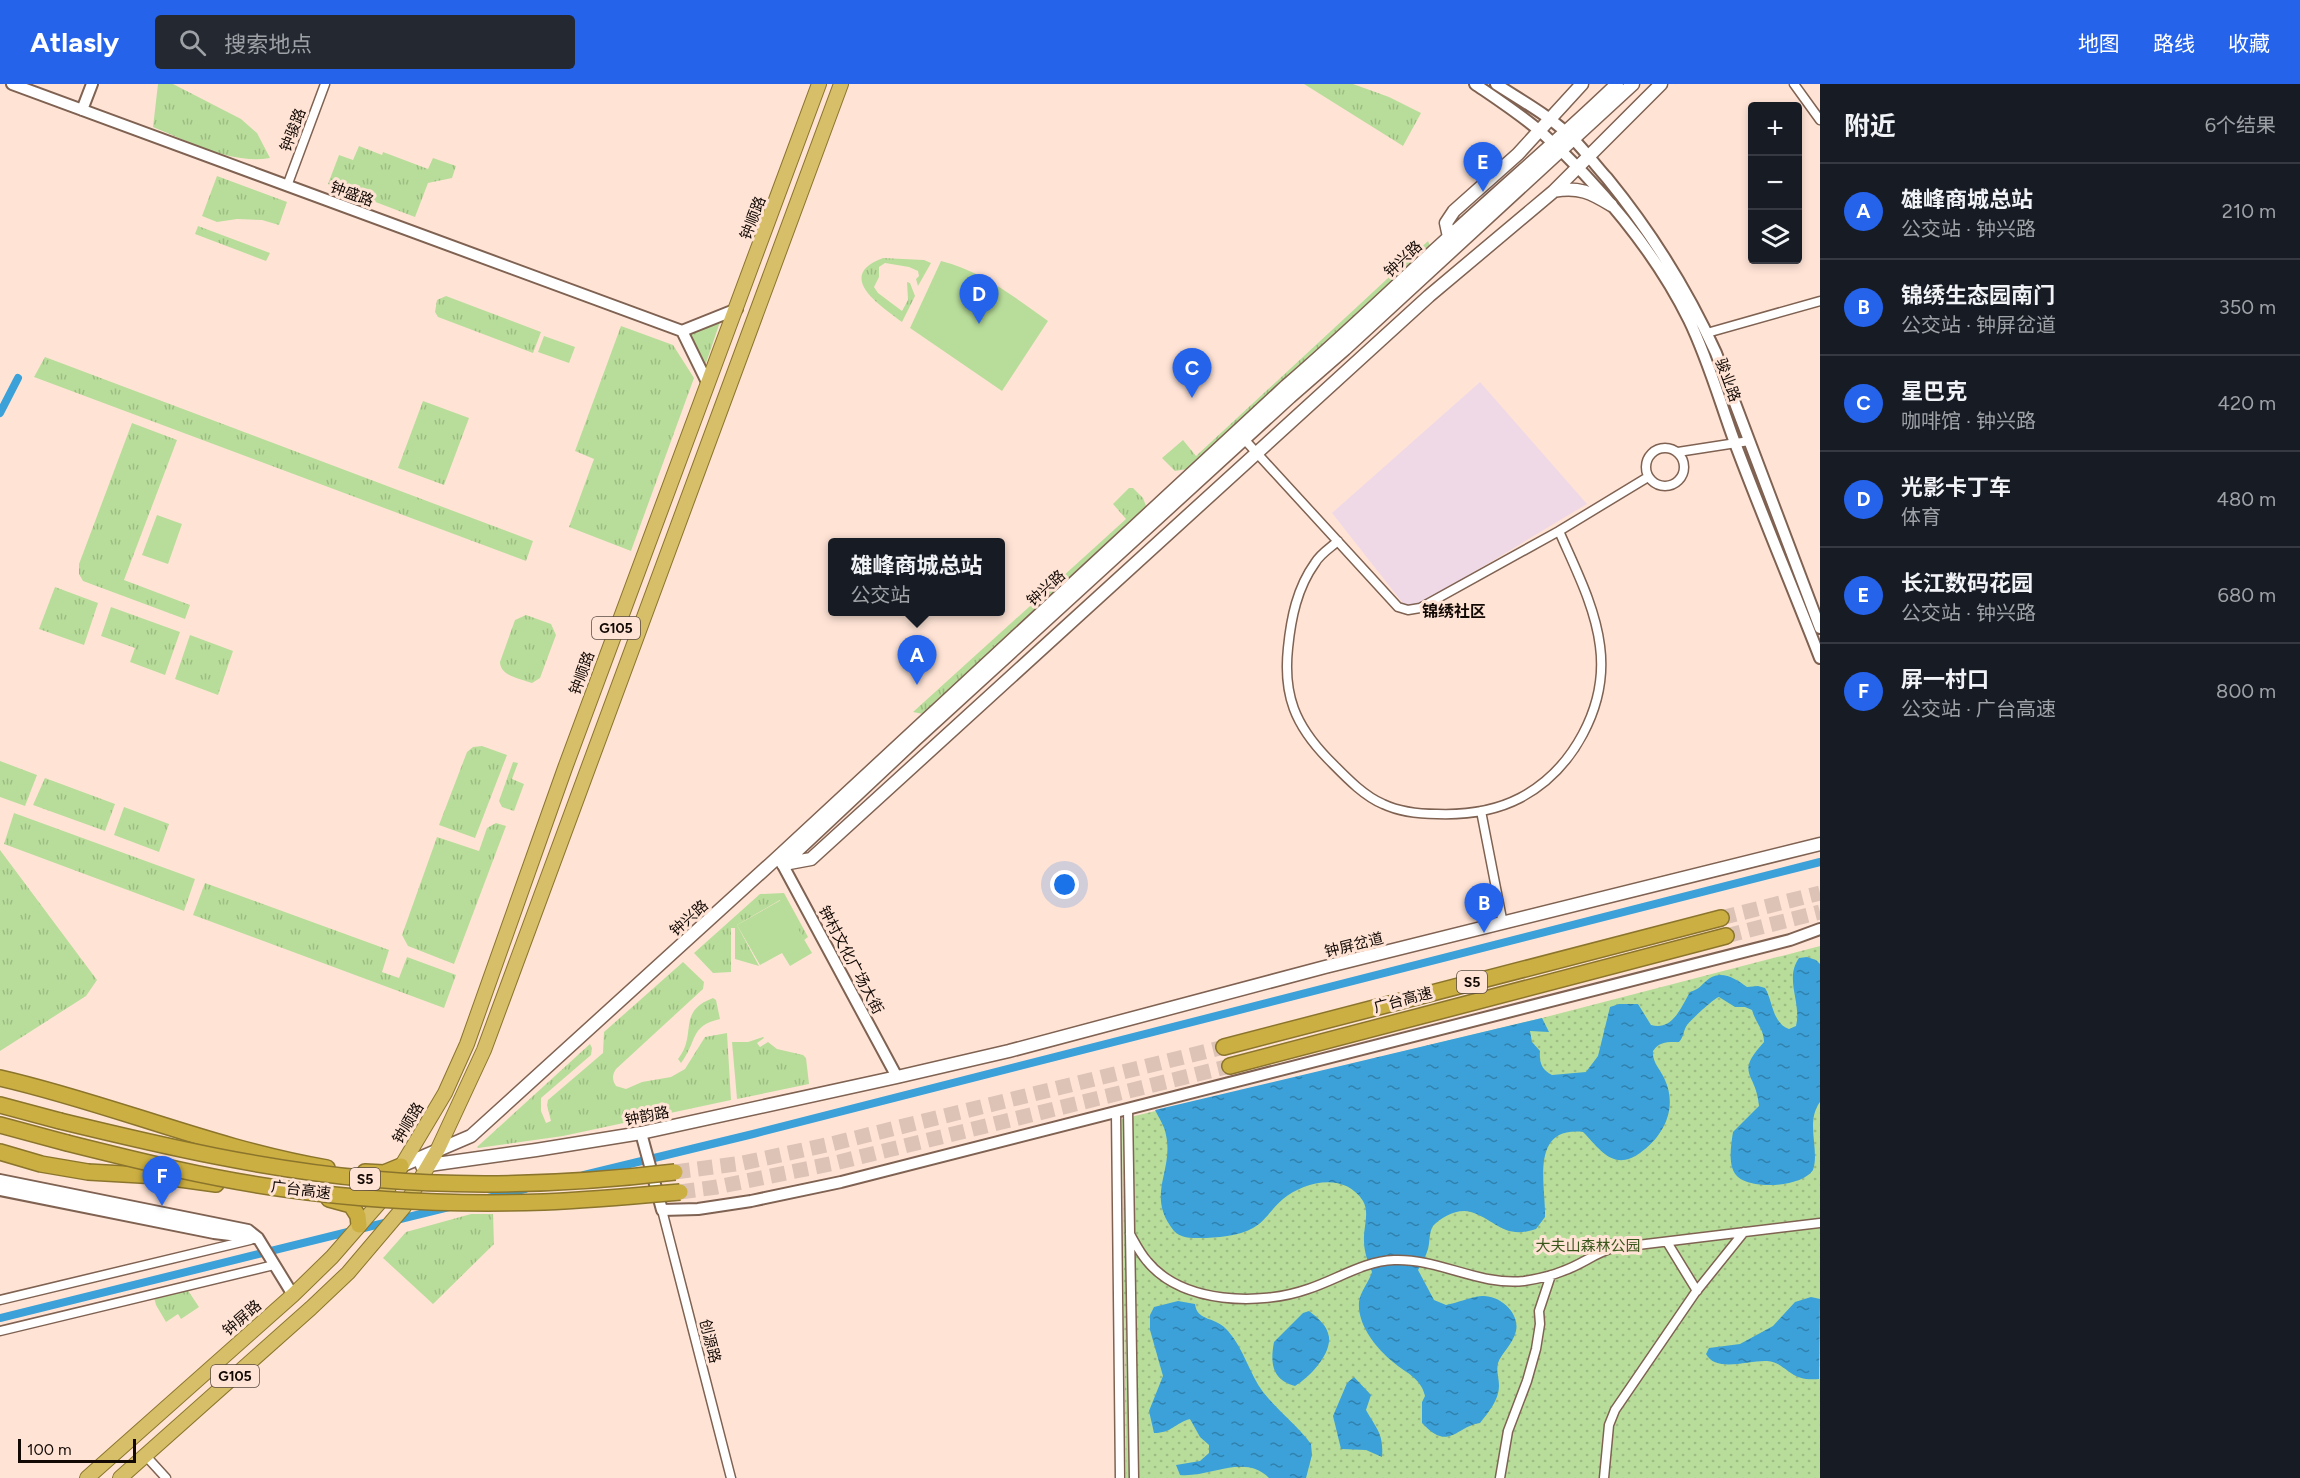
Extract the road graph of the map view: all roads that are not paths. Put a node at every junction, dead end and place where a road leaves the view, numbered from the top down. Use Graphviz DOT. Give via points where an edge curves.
graph roads {
  1 [pos="12,84"];
  2 [pos="92,84"];
  3 [pos="325,84"];
  4 [pos="819,84"];
  5 [pos="841,84"];
  6 [pos="1475,84"];
  7 [pos="1496,84"];
  8 [pos="1582,84"];
  9 [pos="1617,84"];
  10 [pos="1633,84"];
  11 [pos="1661,84"];
  12 [pos="1794,84"];
  13 [pos="82,110"];
  14 [pos="1550,120"];
  15 [pos="1820,120"];
  16 [pos="1540,131"];
  17 [pos="1570,136"];
  18 [pos="1557,148"];
  19 [pos="1589,156"];
  20 [pos="1577,169"];
  21 [pos="287,186"];
  22 [pos="1554,191"];
  23 [pos="1611,205"];
  24 [pos="1449,237"];
  25 [pos="1415,283"];
  26 [pos="1429,296"];
  27 [pos="1820,301"];
  28 [pos="737,309"];
  29 [pos="682,332"];
  30 [pos="1707,333"];
  31 [pos="707,382"];
  32 [pos="1244,439"];
  33 [pos="1749,441"];
  34 [pos="1735,443"];
  35 [pos="1678,452"];
  36 [pos="1257,453"];
  37 [pos="1648,477"];
  38 [pos="1559,531"];
  39 [pos="1338,541"];
  40 [pos="1820,628"];
  41 [pos="1820,658"];
  42 [pos="1481,811"];
  43 [pos="1820,844"];
  44 [pos="780,861"];
  45 [pos="527,872"];
  46 [pos="547,881"];
  47 [pos="1721,918"];
  48 [pos="1503,924"];
  49 [pos="1820,929"];
  50 [pos="1726,936"];
  51 [pos="1224,1047"];
  52 [pos="1230,1066"];
  53 [pos="897,1077"];
  54 [pos="0,1078"];
  55 [pos="0,1105"];
  56 [pos="1128,1109"];
  57 [pos="1116,1112"];
  58 [pos="0,1125"];
  59 [pos="643,1138"];
  60 [pos="438,1149"];
  61 [pos="0,1152"];
  62 [pos="401,1166"];
  63 [pos="429,1166"];
  64 [pos="675,1172"];
  65 [pos="0,1180"];
  66 [pos="419,1181"];
  67 [pos="0,1190"];
  68 [pos="680,1192"];
  69 [pos="662,1210"];
  70 [pos="1820,1223"];
  71 [pos="359,1226"];
  72 [pos="1744,1232"];
  73 [pos="1130,1234"];
  74 [pos="258,1238"];
  75 [pos="1667,1242"];
  76 [pos="271,1261"];
  77 [pos="1551,1275"];
  78 [pos="1697,1291"];
  79 [pos="293,1295"];
  80 [pos="0,1300"];
  81 [pos="0,1331"];
  82 [pos="145,1455"];
  83 [pos="87,1478"];
  84 [pos="120,1478"];
  85 [pos="166,1478"];
  86 [pos="731,1478"];
  87 [pos="1120,1478"];
  88 [pos="1134,1478"];
  89 [pos="1500,1478"];
  90 [pos="1604,1478"];
  1 -- 13 [label="street, 钟盛路"];
  2 -- 13 [label="street"];
  3 -- 21 [label="street, 钟骏路"];
  4 -- 28 [label="highway, 钟顺路 / G105"];
  5 -- 46 [label="highway, G105"];
  6 -- 16 [label="street, 骏业路"];
  7 -- 14 [label="street, 骏业路"];
  8 -- 14 [label="main road"];
  9 -- 17 [label="main road, 钟兴路"];
  10 -- 17 [label="main road, 钟兴路"];
  11 -- 19 [label="main road"];
  12 -- 15 [label="street"];
  13 -- 21 [label="street, 钟盛路"];
  14 -- 16 [label="main road"];
  14 -- 17 [label="street, 骏业路"];
  16 -- 18 [label="street, 骏业路"];
  16 -- 24 [label="main road" via="1449,217"];
  17 -- 18 [label="main road, 钟兴路"];
  17 -- 19 [label="street, 骏业路"];
  18 -- 20 [label="street, 骏业路"];
  18 -- 24 [label="main road, 钟兴路"];
  18 -- 25 [label="main road, 钟兴路"];
  19 -- 20 [label="main road"];
  19 -- 30 [label="street, 骏业路" via="1669,261"];
  20 -- 22 [label="main road"];
  20 -- 23 [label="street, 骏业路"];
  21 -- 29 [label="street, 钟盛路"];
  22 -- 23 [label="main road" via="1584,189"];
  22 -- 26 [label="main road"];
  23 -- 34 [label="street, 骏业路" via="1662,274 1688,318"];
  24 -- 44 [label="main road, 钟兴路"];
  25 -- 26 [label="main road"];
  25 -- 32 [label="main road, 钟兴路"];
  26 -- 36 [label="main road"];
  27 -- 30 [label="street"];
  28 -- 29 [label="street"];
  28 -- 31 [label="highway, 钟顺路 / G105"];
  29 -- 31 [label="street"];
  30 -- 33 [label="street, 骏业路"];
  31 -- 45 [label="highway, 钟顺路 / G105"];
  32 -- 36 [label="street"];
  32 -- 44 [label="main road, 钟兴路"];
  33 -- 34 [label="street"];
  33 -- 40 [label="street, 骏业路"];
  34 -- 35 [label="street"];
  34 -- 41 [label="street, 骏业路"];
  35 -- 37 [label="street" via="1655,450 1647,459"];
  35 -- 37 [label="street" via="1683,457 1684,470 1677,482 1658,485"];
  36 -- 39 [label="street"];
  36 -- 44 [label="main road" via="811,859"];
  37 -- 38 [label="street"];
  38 -- 39 [label="street" via="1420,609 1408,610 1398,607"];
  38 -- 42 [label="street" via="1588,598 1597,631 1601,666 1594,705 1583,735 1552,775 1519,798"];
  39 -- 42 [label="street" via="1315,561 1294,607 1286,676 1293,709 1310,739 1324,754 1382,804 1422,814"];
  42 -- 48 [label="street"];
  43 -- 48 [label="main road, 钟屏岔道"];
  44 -- 53 [label="street, 钟村文化广场大街"];
  44 -- 60 [label="main road, 钟兴路" via="471,1136"];
  45 -- 46 [label="highway"];
  45 -- 62 [label="highway, 钟顺路 / G105" via="467,1044 445,1093"];
  46 -- 60 [label="highway, G105" via="483,1050"];
  47 -- 51 [label="highway, 广台高速 / S5"];
  48 -- 53 [label="main road, 钟屏岔道"];
  49 -- 56 [label="street" via="1790,940"];
  50 -- 52 [label="highway, 广台高速 / S5"];
  53 -- 59 [label="main road, 钟韵路"];
  54 -- 62 [label="highway" via="297,1162 379,1173"];
  55 -- 64 [label="highway, 广台高速 / S5, bridge" via="174,1148 361,1178 511,1184"];
  56 -- 57 [label="street"];
  56 -- 73 [label="street"];
  57 -- 69 [label="street" via="841,1182 751,1201"];
  57 -- 87 [label="street"];
  58 -- 68 [label="highway, 广台高速 / S5, bridge" via="186,1172 358,1197 542,1202"];
  59 -- 63 [label="main road, 钟韵路"];
  59 -- 69 [label="street"];
  60 -- 62 [label="main road, 钟兴路"];
  60 -- 63 [label="highway, G105"];
  61 -- 71 [label="highway" via="88,1172 158,1176 336,1200 351,1205"];
  62 -- 63 [label="main road, 钟韵路"];
  62 -- 66 [label="highway" via="413,1168"];
  62 -- 71 [label="highway, 钟屏路 / G105" via="380,1202"];
  63 -- 66 [label="highway, G105"];
  65 -- 74 [label="street" via="248,1230"];
  66 -- 82 [label="highway, G105" via="404,1207 348,1273"];
  67 -- 74 [label="street" via="214,1233"];
  69 -- 86 [label="street, 创源路"];
  70 -- 72 [label="street"];
  71 -- 79 [label="highway, 钟屏路 / G105"];
  72 -- 75 [label="street"];
  72 -- 78 [label="street"];
  73 -- 77 [label="street" via="1147,1262 1160,1273 1192,1290 1226,1298 1283,1297 1392,1260 1417,1261 1475,1277 1508,1281"];
  73 -- 88 [label="street"];
  74 -- 76 [label="street"];
  74 -- 80 [label="street"];
  75 -- 77 [label="street" via="1606,1250"];
  75 -- 78 [label="street"];
  76 -- 79 [label="street"];
  76 -- 81 [label="street"];
  77 -- 89 [label="street" via="1539,1311 1536,1349 1508,1431"];
  78 -- 90 [label="street" via="1615,1410 1609,1425"];
  79 -- 83 [label="highway, 钟屏路 / G105"];
  82 -- 84 [label="highway, G105"];
  82 -- 85 [label="street"];
}
